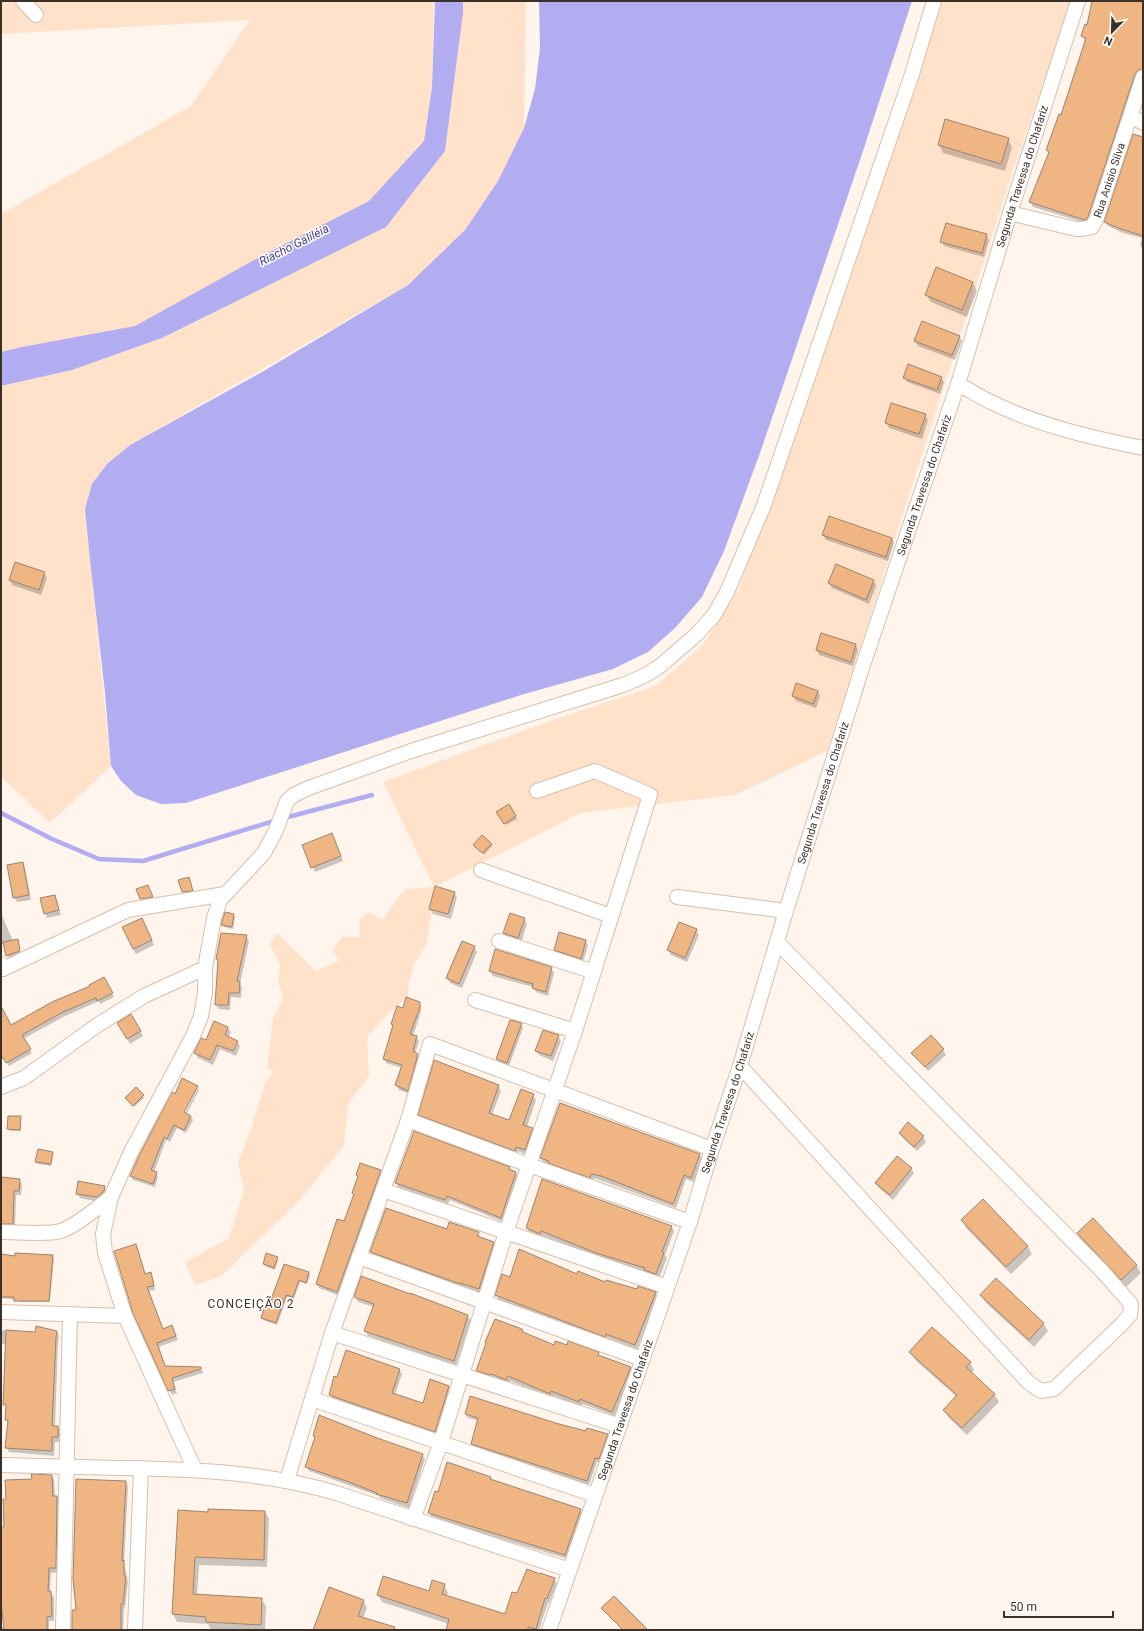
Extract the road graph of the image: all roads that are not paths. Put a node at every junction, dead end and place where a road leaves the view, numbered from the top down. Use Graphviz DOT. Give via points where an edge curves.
graph roads {
  1 [pos="23,1"];
  2 [pos="934,1"];
  3 [pos="1078,1"];
  4 [pos="36,15"];
  5 [pos="1143,77"];
  6 [pos="1137,120"];
  7 [pos="1010,213"];
  8 [pos="958,384"];
  9 [pos="1143,448"];
  10 [pos="537,791"];
  11 [pos="480,870"];
  12 [pos="225,894"];
  13 [pos="677,897"];
  14 [pos="786,911"];
  15 [pos="611,916"];
  16 [pos="499,941"];
  17 [pos="777,942"];
  18 [pos="1,964"];
  19 [pos="205,968"];
  20 [pos="594,972"];
  21 [pos="475,1000"];
  22 [pos="575,1031"];
  23 [pos="740,1066"];
  24 [pos="1,1087"];
  25 [pos="554,1089"];
  26 [pos="408,1120"];
  27 [pos="712,1149"];
  28 [pos="529,1165"];
  29 [pos="383,1190"];
  30 [pos="110,1197"];
  31 [pos="690,1222"];
  32 [pos="1,1232"];
  33 [pos="506,1232"];
  34 [pos="359,1257"];
  35 [pos="667,1287"];
  36 [pos="484,1302"];
  37 [pos="1,1312"];
  38 [pos="70,1314"];
  39 [pos="125,1316"];
  40 [pos="332,1333"];
  41 [pos="642,1359"];
  42 [pos="461,1375"];
  43 [pos="312,1399"];
  44 [pos="620,1426"];
  45 [pos="441,1442"];
  46 [pos="1,1465"];
  47 [pos="67,1467"];
  48 [pos="142,1468"];
  49 [pos="195,1470"];
  50 [pos="287,1480"];
  51 [pos="595,1495"];
  52 [pos="413,1519"];
  53 [pos="570,1570"];
  54 [pos="63,1630"];
  55 [pos="134,1630"];
  56 [pos="549,1630"];
  1 -- 4 [label="street"];
  2 -- 12 [label="street" via="907,89 764,505 727,592 714,615 678,652 644,676 624,685 411,751 294,795 287,801 264,853"];
  3 -- 7 [label="street, Segunda Travessa do Chafariz"];
  5 -- 6 [label="street, Rua Anisio Silva"];
  6 -- 7 [label="street, Rua Anisio Silva" via="1092,226 1076,229"];
  7 -- 8 [label="street, Segunda Travessa do Chafariz"];
  8 -- 9 [label="street" via="994,404 1041,422"];
  8 -- 14 [label="street, Segunda Travessa do Chafariz" via="862,671"];
  10 -- 15 [label="street" via="595,772 650,795"];
  11 -- 15 [label="street"];
  12 -- 18 [label="street" via="128,910 3,968"];
  12 -- 19 [label="street" via="220,900 214,918"];
  13 -- 14 [label="street"];
  14 -- 17 [label="street, Segunda Travessa do Chafariz"];
  15 -- 20 [label="street"];
  16 -- 20 [label="street"];
  17 -- 23 [label="street, Segunda Travessa do Chafariz"];
  17 -- 23 [label="street" via="1102,1271 1131,1304 1130,1315 1054,1389 1041,1391 1028,1382"];
  19 -- 24 [label="street" via="144,996 96,1026 24,1078"];
  19 -- 30 [label="street" via="205,993 199,1023"];
  20 -- 22 [label="street"];
  21 -- 22 [label="street"];
  22 -- 25 [label="street"];
  23 -- 27 [label="street, Segunda Travessa do Chafariz"];
  25 -- 26 [label="street" via="430,1044"];
  25 -- 27 [label="street"];
  25 -- 28 [label="street"];
  26 -- 28 [label="street"];
  26 -- 29 [label="street"];
  27 -- 31 [label="street, Segunda Travessa do Chafariz"];
  28 -- 31 [label="street"];
  28 -- 33 [label="street"];
  29 -- 33 [label="street"];
  29 -- 34 [label="street"];
  30 -- 32 [label="street" via="91,1213 61,1230 40,1233"];
  30 -- 39 [label="street" via="103,1234 105,1253"];
  31 -- 35 [label="street, Segunda Travessa do Chafariz"];
  33 -- 35 [label="street"];
  33 -- 36 [label="street"];
  34 -- 36 [label="street"];
  34 -- 40 [label="street"];
  35 -- 41 [label="street, Segunda Travessa do Chafariz"];
  36 -- 41 [label="street"];
  36 -- 42 [label="street"];
  37 -- 38 [label="street"];
  38 -- 39 [label="street"];
  38 -- 47 [label="street"];
  39 -- 49 [label="street"];
  40 -- 42 [label="street"];
  40 -- 43 [label="street"];
  41 -- 44 [label="street, Segunda Travessa do Chafariz"];
  42 -- 44 [label="street"];
  42 -- 45 [label="street"];
  43 -- 45 [label="street"];
  43 -- 50 [label="street"];
  44 -- 51 [label="street, Segunda Travessa do Chafariz"];
  45 -- 51 [label="street"];
  45 -- 52 [label="street"];
  46 -- 47 [label="street"];
  47 -- 48 [label="street"];
  47 -- 54 [label="street"];
  48 -- 49 [label="street"];
  48 -- 55 [label="street"];
  49 -- 50 [label="street"];
  50 -- 52 [label="street" via="330,1491"];
  51 -- 53 [label="street, Segunda Travessa do Chafariz"];
  52 -- 53 [label="street"];
  53 -- 56 [label="street, Segunda Travessa do Chafariz"];
}
